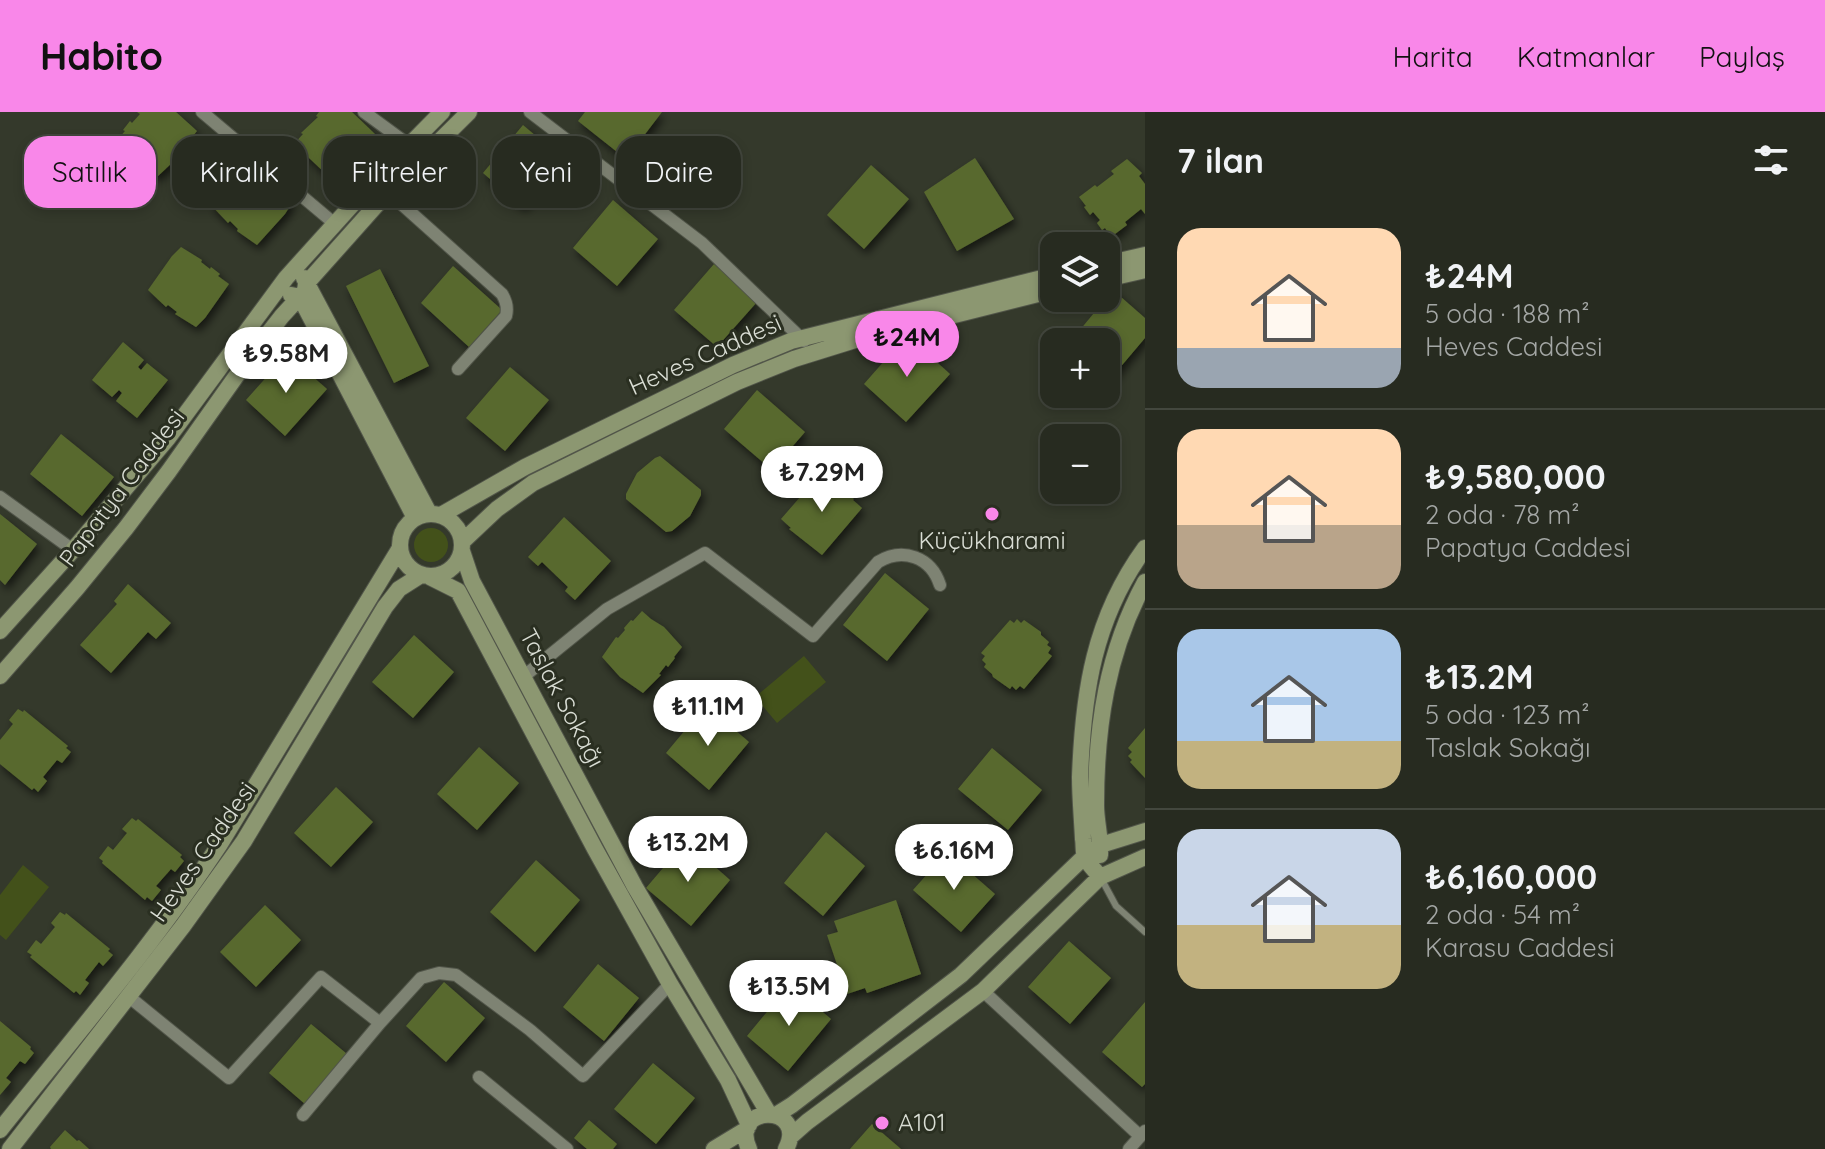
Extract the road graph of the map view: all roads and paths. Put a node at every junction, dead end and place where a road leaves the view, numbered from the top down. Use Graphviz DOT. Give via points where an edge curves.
graph roads {
  1 [pos="202,112"];
  2 [pos="364,112"];
  3 [pos="442,112"];
  4 [pos="469,112"];
  5 [pos="530,112"];
  6 [pos="397,136"];
  7 [pos="418,136"];
  8 [pos="445,136"];
  9 [pos="350,208"];
  10 [pos="374,208"];
  11 [pos="406,208"];
  12 [pos="335,224"];
  13 [pos="1145,255"];
  14 [pos="1120,261"];
  15 [pos="1145,270"];
  16 [pos="288,276"];
  17 [pos="1120,276"];
  18 [pos="1040,278"];
  19 [pos="303,290"];
  20 [pos="1040,293"];
  21 [pos="801,338"];
  22 [pos="815,352"];
  23 [pos="458,369"];
  24 [pos="0,497"];
  25 [pos="428,516"];
  26 [pos="462,546"];
  27 [pos="400,548"];
  28 [pos="1145,548"];
  29 [pos="73,550"];
  30 [pos="426,576"];
  31 [pos="1145,582"];
  32 [pos="940,585"];
  33 [pos="0,631"];
  34 [pos="0,676"];
  35 [pos="523,677"];
  36 [pos="1145,831"];
  37 [pos="1101,845"];
  38 [pos="1085,856"];
  39 [pos="1145,857"];
  40 [pos="1100,877"];
  41 [pos="1145,932"];
  42 [pos="670,984"];
  43 [pos="983,991"];
  44 [pos="128,996"];
  45 [pos="380,1023"];
  46 [pos="479,1077"];
  47 [pos="772,1114"];
  48 [pos="303,1115"];
  49 [pos="748,1127"];
  50 [pos="0,1130"];
  51 [pos="1142,1134"];
  52 [pos="790,1145"];
  53 [pos="10,1149"];
  54 [pos="567,1149"];
  55 [pos="714,1149"];
  56 [pos="749,1149"];
  57 [pos="1129,1149"];
  1 -- 12 [label="street"];
  2 -- 6 [label="street"];
  3 -- 7 [label="street, Papatya Caddesi"];
  4 -- 8 [label="street, Papatya Caddesi"];
  5 -- 21 [label="street" via="702,243"];
  9 -- 12 [label="street, Papatya Caddesi"];
  10 -- 19 [label="street, Papatya Caddesi"];
  11 -- 23 [label="street" via="506,299 506,316"];
  12 -- 16 [label="street, Papatya Caddesi"];
  13 -- 14 [label="street"];
  15 -- 17 [label="street"];
  16 -- 19 [label="street" via="286,292 292,296"];
  16 -- 29 [label="street, Papatya Caddesi" via="168,438"];
  18 -- 21 [label="street, Heves Caddesi"];
  19 -- 25 [label="street"];
  19 -- 34 [label="street, Papatya Caddesi" via="126,528"];
  20 -- 22 [label="street, Heves Caddesi"];
  21 -- 22 [label="street"];
  21 -- 25 [label="street, Heves Caddesi" via="721,370"];
  22 -- 26 [label="street, Heves Caddesi" via="737,382 533,483 497,509"];
  24 -- 29 [label="street"];
  25 -- 26 [label="street" via="455,525"];
  25 -- 27 [label="street" via="403,531"];
  26 -- 30 [label="street" via="447,572"];
  26 -- 35 [label="street, Taslak Sokağı" via="472,581"];
  27 -- 30 [label="street" via="407,565"];
  27 -- 50 [label="street, Heves Caddesi" via="192,886"];
  28 -- 38 [label="street" via="1113,601 1090,670 1080,793"];
  29 -- 33 [label="street, Papatya Caddesi"];
  30 -- 42 [label="street, Taslak Sokağı" via="458,591"];
  30 -- 44 [label="street, Heves Caddesi" via="399,589 385,607 244,841"];
  31 -- 37 [label="street" via="1129,610 1104,696 1096,809"];
  32 -- 35 [label="street" via="934,571 917,557 886,558 813,636 705,553 607,609"];
  35 -- 47 [label="street, Taslak Sokağı" via="635,887"];
  36 -- 37 [label="street"];
  37 -- 38 [label="street"];
  37 -- 40 [label="street"];
  38 -- 40 [label="street"];
  38 -- 47 [label="street" via="961,975 792,1105"];
  39 -- 40 [label="street"];
  40 -- 41 [label="lane" via="1116,906"];
  40 -- 43 [label="street"];
  42 -- 45 [label="street" via="583,1076 456,975 421,978"];
  42 -- 49 [label="street, Taslak Sokağı" via="728,1080"];
  43 -- 51 [label="street"];
  43 -- 52 [label="street" via="807,1122"];
  44 -- 45 [label="street" via="229,1078 321,977"];
  44 -- 53 [label="street, Heves Caddesi"];
  45 -- 48 [label="street"];
  46 -- 54 [label="street"];
  47 -- 49 [label="street" via="756,1118"];
  47 -- 52 [label="street, Taslak Sokağı" via="787,1124"];
  49 -- 55 [label="street"];
  49 -- 56 [label="street, Taslak Sokağı"];
  51 -- 57 [label="street"];
}
